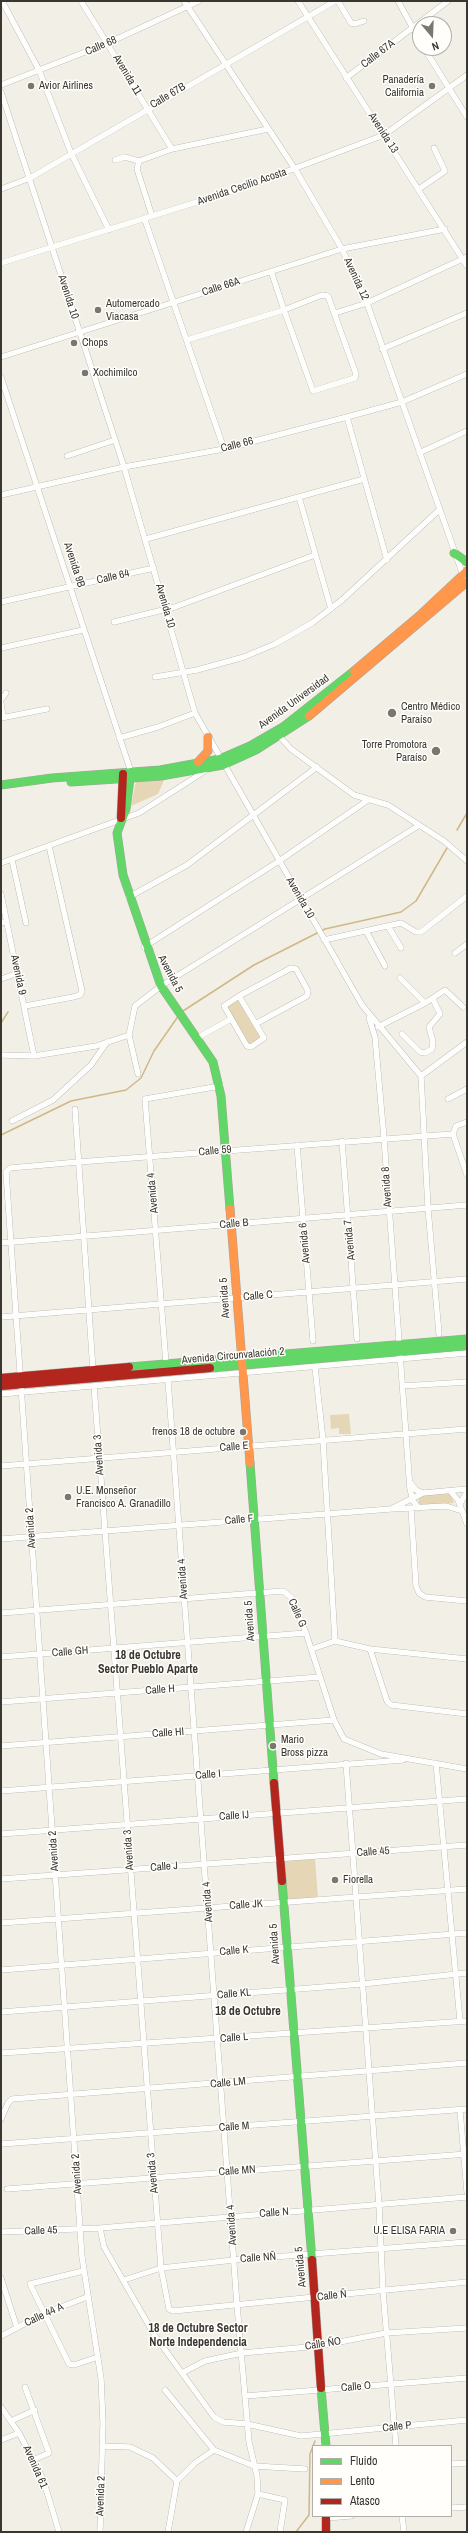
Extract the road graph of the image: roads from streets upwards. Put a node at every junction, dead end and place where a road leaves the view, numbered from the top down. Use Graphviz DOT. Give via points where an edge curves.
graph roads {
  1 [pos="2,1"];
  2 [pos="81,1"];
  3 [pos="199,1"];
  4 [pos="298,1"];
  5 [pos="335,1"];
  6 [pos="338,1"];
  7 [pos="398,1"];
  8 [pos="448,1"];
  9 [pos="186,4"];
  10 [pos="307,16"];
  11 [pos="429,16"];
  12 [pos="364,21"];
  13 [pos="412,26"];
  14 [pos="412,29"];
  15 [pos="108,43"];
  16 [pos="429,56"];
  17 [pos="224,63"];
  18 [pos="39,70"];
  19 [pos="467,75"];
  20 [pos="346,78"];
  21 [pos="1,86"];
  22 [pos="448,88"];
  23 [pos="1,92"];
  24 [pos="148,109"];
  25 [pos="467,117"];
  26 [pos="268,129"];
  27 [pos="384,135"];
  28 [pos="434,148"];
  29 [pos="172,149"];
  30 [pos="72,153"];
  31 [pos="115,160"];
  32 [pos="139,160"];
  33 [pos="295,169"];
  34 [pos="30,178"];
  35 [pos="1,189"];
  36 [pos="419,189"];
  37 [pos="152,216"];
  38 [pos="145,220"];
  39 [pos="445,229"];
  40 [pos="109,230"];
  41 [pos="52,248"];
  42 [pos="342,249"];
  43 [pos="465,258"];
  44 [pos="1,263"];
  45 [pos="467,266"];
  46 [pos="271,271"];
  47 [pos="174,303"];
  48 [pos="367,303"];
  49 [pos="284,310"];
  50 [pos="335,313"];
  51 [pos="467,313"];
  52 [pos="79,331"];
  53 [pos="187,340"];
  54 [pos="382,349"];
  55 [pos="1,357"];
  56 [pos="467,374"];
  57 [pos="1,377"];
  58 [pos="402,402"];
  59 [pos="347,417"];
  60 [pos="467,431"];
  61 [pos="115,440"];
  62 [pos="224,449"];
  63 [pos="419,453"];
  64 [pos="67,456"];
  65 [pos="124,467"];
  66 [pos="364,479"];
  67 [pos="37,487"];
  68 [pos="1,495"];
  69 [pos="299,497"];
  70 [pos="438,511"];
  71 [pos="146,539"];
  72 [pos="454,553"];
  73 [pos="315,555"];
  74 [pos="387,560"];
  75 [pos="467,562"];
  76 [pos="154,568"];
  77 [pos="466,579"];
  78 [pos="69,587"];
  79 [pos="1,602"];
  80 [pos="166,609"];
  81 [pos="331,609"];
  82 [pos="114,622"];
  83 [pos="83,630"];
  84 [pos="1,648"];
  85 [pos="183,673"];
  86 [pos="154,677"];
  87 [pos="6,693"];
  88 [pos="1,701"];
  89 [pos="47,710"];
  90 [pos="195,713"];
  91 [pos="2,717"];
  92 [pos="208,737"];
  93 [pos="119,738"];
  94 [pos="280,738"];
  95 [pos="221,762"];
  96 [pos="196,764"];
  97 [pos="317,767"];
  98 [pos="208,769"];
  99 [pos="127,776"];
  100 [pos="104,780"];
  101 [pos="1,785"];
  102 [pos="1,791"];
  103 [pos="121,798"];
  104 [pos="368,800"];
  105 [pos="252,816"];
  106 [pos="121,818"];
  107 [pos="418,826"];
  108 [pos="49,846"];
  109 [pos="12,860"];
  110 [pos="279,861"];
  111 [pos="467,861"];
  112 [pos="1,864"];
  113 [pos="1,894"];
  114 [pos="467,896"];
  115 [pos="130,897"];
  116 [pos="300,899"];
  117 [pos="4,922"];
  118 [pos="26,923"];
  119 [pos="388,926"];
  120 [pos="366,930"];
  121 [pos="324,940"];
  122 [pos="467,944"];
  123 [pos="144,947"];
  124 [pos="401,948"];
  125 [pos="455,953"];
  126 [pos="385,966"];
  127 [pos="18,973"];
  128 [pos="400,978"];
  129 [pos="1,979"];
  130 [pos="162,986"];
  131 [pos="240,996"];
  132 [pos="432,999"];
  133 [pos="425,1003"];
  134 [pos="25,1006"];
  135 [pos="463,1007"];
  136 [pos="369,1016"];
  137 [pos="231,1019"];
  138 [pos="257,1023"];
  139 [pos="378,1027"];
  140 [pos="384,1033"];
  141 [pos="402,1034"];
  142 [pos="130,1035"];
  143 [pos="375,1037"];
  144 [pos="197,1038"];
  145 [pos="107,1042"];
  146 [pos="467,1042"];
  147 [pos="1,1055"];
  148 [pos="34,1056"];
  149 [pos="138,1074"];
  150 [pos="421,1076"];
  151 [pos="220,1086"];
  152 [pos="467,1089"];
  153 [pos="448,1099"];
  154 [pos="75,1109"];
  155 [pos="12,1121"];
  156 [pos="467,1122"];
  157 [pos="453,1134"];
  158 [pos="424,1136"];
  159 [pos="384,1138"];
  160 [pos="342,1141"];
  161 [pos="297,1145"];
  162 [pos="225,1150"];
  163 [pos="150,1157"];
  164 [pos="78,1162"];
  165 [pos="6,1169"];
  166 [pos="467,1175"];
  167 [pos="467,1205"];
  168 [pos="428,1208"];
  169 [pos="389,1211"];
  170 [pos="348,1215"];
  171 [pos="303,1218"];
  172 [pos="231,1225"];
  173 [pos="156,1231"];
  174 [pos="84,1236"];
  175 [pos="10,1242"];
  176 [pos="1,1243"];
  177 [pos="467,1279"];
  178 [pos="434,1282"];
  179 [pos="394,1285"];
  180 [pos="354,1288"];
  181 [pos="309,1291"];
  182 [pos="236,1297"];
  183 [pos="162,1303"];
  184 [pos="89,1309"];
  185 [pos="14,1316"];
  186 [pos="1,1317"];
  187 [pos="439,1334"];
  188 [pos="357,1339"];
  189 [pos="467,1339"];
  190 [pos="313,1341"];
  191 [pos="467,1346"];
  192 [pos="399,1352"];
  193 [pos="467,1354"];
  194 [pos="166,1363"];
  195 [pos="305,1364"];
  196 [pos="241,1366"];
  197 [pos="315,1367"];
  198 [pos="93,1370"];
  199 [pos="196,1373"];
  200 [pos="1,1378"];
  201 [pos="141,1378"];
  202 [pos="168,1380"];
  203 [pos="467,1382"];
  204 [pos="20,1385"];
  205 [pos="1,1386"];
  206 [pos="94,1386"];
  207 [pos="402,1386"];
  208 [pos="1,1394"];
  209 [pos="467,1429"];
  210 [pos="405,1434"];
  211 [pos="323,1440"];
  212 [pos="248,1446"];
  213 [pos="174,1452"];
  214 [pos="99,1459"];
  215 [pos="26,1464"];
  216 [pos="1,1466"];
  217 [pos="409,1481"];
  218 [pos="450,1491"];
  219 [pos="467,1491"];
  220 [pos="422,1493"];
  221 [pos="412,1498"];
  222 [pos="460,1504"];
  223 [pos="411,1508"];
  224 [pos="419,1508"];
  225 [pos="391,1509"];
  226 [pos="462,1511"];
  227 [pos="328,1514"];
  228 [pos="253,1519"];
  229 [pos="467,1524"];
  230 [pos="179,1525"];
  231 [pos="106,1531"];
  232 [pos="32,1537"];
  233 [pos="1,1539"];
  234 [pos="259,1592"];
  235 [pos="184,1598"];
  236 [pos="467,1601"];
  237 [pos="111,1604"];
  238 [pos="37,1610"];
  239 [pos="1,1613"];
  240 [pos="306,1633"];
  241 [pos="262,1637"];
  242 [pos="335,1641"];
  243 [pos="188,1643"];
  244 [pos="114,1649"];
  245 [pos="312,1649"];
  246 [pos="370,1649"];
  247 [pos="40,1654"];
  248 [pos="1,1657"];
  249 [pos="467,1659"];
  250 [pos="320,1677"];
  251 [pos="266,1682"];
  252 [pos="192,1688"];
  253 [pos="118,1693"];
  254 [pos="43,1699"];
  255 [pos="1,1702"];
  256 [pos="467,1714"];
  257 [pos="334,1720"];
  258 [pos="269,1725"];
  259 [pos="195,1731"];
  260 [pos="121,1737"];
  261 [pos="46,1743"];
  262 [pos="1,1746"];
  263 [pos="415,1760"];
  264 [pos="346,1763"];
  265 [pos="436,1764"];
  266 [pos="273,1769"];
  267 [pos="467,1769"];
  268 [pos="199,1776"];
  269 [pos="124,1780"];
  270 [pos="50,1787"];
  271 [pos="1,1791"];
  272 [pos="467,1799"];
  273 [pos="439,1801"];
  274 [pos="350,1808"];
  275 [pos="276,1813"];
  276 [pos="202,1818"];
  277 [pos="127,1824"];
  278 [pos="53,1830"];
  279 [pos="1,1834"];
  280 [pos="467,1846"];
  281 [pos="444,1847"];
  282 [pos="353,1854"];
  283 [pos="280,1859"];
  284 [pos="205,1864"];
  285 [pos="131,1870"];
  286 [pos="56,1875"];
  287 [pos="1,1879"];
  288 [pos="467,1889"];
  289 [pos="447,1890"];
  290 [pos="356,1897"];
  291 [pos="283,1902"];
  292 [pos="208,1908"];
  293 [pos="134,1913"];
  294 [pos="59,1919"];
  295 [pos="1,1923"];
  296 [pos="467,1933"];
  297 [pos="452,1934"];
  298 [pos="359,1941"];
  299 [pos="286,1947"];
  300 [pos="212,1953"];
  301 [pos="137,1959"];
  302 [pos="62,1965"];
  303 [pos="1,1970"];
  304 [pos="467,1973"];
  305 [pos="455,1974"];
  306 [pos="362,1984"];
  307 [pos="289,1989"];
  308 [pos="215,1995"];
  309 [pos="140,2002"];
  310 [pos="65,2008"];
  311 [pos="1,2012"];
  312 [pos="467,2021"];
  313 [pos="460,2022"];
  314 [pos="366,2028"];
  315 [pos="293,2034"];
  316 [pos="218,2039"];
  317 [pos="143,2044"];
  318 [pos="68,2050"];
  319 [pos="1,2053"];
  320 [pos="467,2063"];
  321 [pos="369,2071"];
  322 [pos="296,2077"];
  323 [pos="222,2084"];
  324 [pos="147,2090"];
  325 [pos="72,2096"];
  326 [pos="467,2109"];
  327 [pos="460,2110"];
  328 [pos="2,2115"];
  329 [pos="372,2116"];
  330 [pos="300,2122"];
  331 [pos="225,2128"];
  332 [pos="150,2134"];
  333 [pos="75,2139"];
  334 [pos="1,2144"];
  335 [pos="465,2154"];
  336 [pos="376,2161"];
  337 [pos="303,2166"];
  338 [pos="228,2172"];
  339 [pos="153,2178"];
  340 [pos="78,2183"];
  341 [pos="7,2189"];
  342 [pos="467,2192"];
  343 [pos="467,2197"];
  344 [pos="379,2205"];
  345 [pos="307,2211"];
  346 [pos="231,2216"];
  347 [pos="157,2222"];
  348 [pos="100,2228"];
  349 [pos="81,2229"];
  350 [pos="1,2232"];
  351 [pos="467,2242"];
  352 [pos="381,2248"];
  353 [pos="311,2254"];
  354 [pos="234,2260"];
  355 [pos="161,2268"];
  356 [pos="83,2270"];
  357 [pos="1,2278"];
  358 [pos="124,2280"];
  359 [pos="467,2282"];
  360 [pos="383,2291"];
  361 [pos="87,2297"];
  362 [pos="314,2297"];
  363 [pos="237,2305"];
  364 [pos="173,2311"];
  365 [pos="43,2314"];
  366 [pos="17,2328"];
  367 [pos="467,2328"];
  368 [pos="386,2333"];
  369 [pos="1,2336"];
  370 [pos="319,2346"];
  371 [pos="242,2353"];
  372 [pos="98,2357"];
  373 [pos="182,2373"];
  374 [pos="467,2378"];
  375 [pos="391,2384"];
  376 [pos="25,2387"];
  377 [pos="165,2390"];
  378 [pos="322,2390"];
  379 [pos="245,2396"];
  380 [pos="1,2407"];
  381 [pos="35,2410"];
  382 [pos="467,2420"];
  383 [pos="11,2421"];
  384 [pos="247,2424"];
  385 [pos="394,2427"];
  386 [pos="20,2433"];
  387 [pos="326,2434"];
  388 [pos="1,2440"];
  389 [pos="326,2445"];
  390 [pos="396,2445"];
  391 [pos="102,2446"];
  392 [pos="214,2450"];
  393 [pos="33,2460"];
  394 [pos="467,2463"];
  395 [pos="452,2464"];
  396 [pos="254,2466"];
  397 [pos="305,2469"];
  398 [pos="177,2481"];
  399 [pos="258,2494"];
  400 [pos="467,2507"];
  401 [pos="452,2508"];
  402 [pos="326,2517"];
  403 [pos="402,2517"];
  404 [pos="59,2532"];
  405 [pos="100,2532"];
  406 [pos="168,2532"];
  407 [pos="246,2532"];
  408 [pos="280,2532"];
  409 [pos="326,2532"];
  410 [pos="404,2532"];
  1 -- 18 [label="street"];
  2 -- 15 [label="street, Avenida 11"];
  3 -- 9 [label="street, Calle 68"];
  4 -- 10 [label="street, Avenida 13"];
  5 -- 10 [label="street, Calle 67B"];
  6 -- 12 [label="street" via="351,23"];
  7 -- 13 [label="street"];
  8 -- 11 [label="street, Calle 67A"];
  9 -- 15 [label="street, Calle 68"];
  9 -- 17 [label="street, Avenida 12"];
  10 -- 17 [label="street, Calle 67B"];
  10 -- 20 [label="street, Avenida 13"];
  14 -- 20 [label="street, Calle 67A"];
  15 -- 18 [label="street, Calle 68"];
  15 -- 24 [label="street, Avenida 11"];
  16 -- 22 [label="street"];
  17 -- 24 [label="street, Calle 67B"];
  17 -- 26 [label="street, Avenida 12"];
  18 -- 21 [label="street, Calle 68"];
  18 -- 30 [label="street"];
  19 -- 22 [label="street, Avenida Cecilio Acosta"];
  20 -- 27 [label="street, Avenida 13"];
  22 -- 25 [label="street"];
  22 -- 27 [label="street, Avenida Cecilio Acosta"];
  23 -- 34 [label="street, Avenida 10"];
  24 -- 29 [label="street, Avenida 11"];
  24 -- 30 [label="street, Calle 67B"];
  26 -- 29 [label="street"];
  26 -- 33 [label="street, Avenida 12"];
  27 -- 33 [label="street, Avenida Cecilio Acosta"];
  27 -- 36 [label="street, Avenida 13"];
  28 -- 36 [label="street" via="445,171"];
  29 -- 32 [label="street"];
  30 -- 34 [label="street, Calle 67B"];
  30 -- 40 [label="street"];
  31 -- 32 [label="street" via="125,157"];
  32 -- 37 [label="street" via="137,169"];
  33 -- 37 [label="street, Avenida Cecilio Acosta"];
  33 -- 42 [label="street, Avenida 12"];
  34 -- 35 [label="street, Calle 67B"];
  34 -- 41 [label="street, Avenida 10"];
  36 -- 39 [label="street, Avenida 13"];
  37 -- 38 [label="street, Avenida Cecilio Acosta"];
  38 -- 40 [label="street, Avenida Cecilio Acosta"];
  38 -- 47 [label="street"];
  39 -- 42 [label="street, Calle 66A"];
  39 -- 43 [label="street, Avenida 13"];
  40 -- 41 [label="street, Avenida Cecilio Acosta"];
  41 -- 44 [label="street, Avenida Cecilio Acosta"];
  41 -- 52 [label="street, Avenida 10"];
  42 -- 46 [label="street, Calle 66A"];
  42 -- 48 [label="street, Avenida 12"];
  43 -- 45 [label="street, Avenida 13"];
  43 -- 48 [label="street"];
  46 -- 47 [label="street, Calle 66A"];
  46 -- 49 [label="street"];
  47 -- 52 [label="street, Calle 66A"];
  47 -- 53 [label="street"];
  48 -- 50 [label="street"];
  48 -- 54 [label="street, Avenida 12"];
  49 -- 50 [label="street" via="322,295 328,296"];
  49 -- 50 [label="street" via="313,391 355,378 356,374"];
  49 -- 53 [label="street"];
  51 -- 54 [label="street"];
  52 -- 55 [label="street, Calle 66A"];
  52 -- 61 [label="street, Avenida 10"];
  53 -- 62 [label="street"];
  54 -- 58 [label="street, Avenida 12"];
  56 -- 58 [label="street, Calle 66"];
  57 -- 67 [label="street, Avenida 9B"];
  58 -- 59 [label="street, Calle 66"];
  58 -- 63 [label="street, Avenida 12"];
  59 -- 62 [label="street, Calle 66"];
  59 -- 66 [label="street"];
  60 -- 63 [label="street"];
  61 -- 64 [label="street"];
  61 -- 65 [label="street, Avenida 10"];
  62 -- 65 [label="street, Calle 66"];
  63 -- 70 [label="street, Avenida 12"];
  65 -- 67 [label="street, Calle 66"];
  65 -- 71 [label="street, Avenida 10"];
  66 -- 69 [label="street"];
  66 -- 74 [label="street"];
  67 -- 68 [label="street, Calle 66"];
  67 -- 78 [label="street, Avenida 9B"];
  69 -- 71 [label="street"];
  69 -- 73 [label="street"];
  70 -- 72 [label="street, Avenida 12"];
  70 -- 74 [label="street"];
  71 -- 76 [label="street, Avenida 10"];
  72 -- 75 [label="street"];
  72 -- 77 [label="street, Avenida 12"];
  73 -- 80 [label="street"];
  73 -- 81 [label="street"];
  74 -- 81 [label="street"];
  76 -- 78 [label="street, Calle 64"];
  76 -- 80 [label="street, Avenida 10"];
  77 -- 94 [label="street, Avenida Universidad" via="310,716"];
  77 -- 95 [label="street, Avenida Universidad" via="317,702 283,726"];
  78 -- 79 [label="street, Calle 64"];
  78 -- 83 [label="street, Avenida 9B"];
  80 -- 82 [label="street"];
  80 -- 85 [label="street, Avenida 10"];
  81 -- 85 [label="street" via="275,644 244,657"];
  83 -- 84 [label="street"];
  83 -- 93 [label="street, Avenida 9B"];
  85 -- 86 [label="street"];
  85 -- 90 [label="street, Avenida 10"];
  87 -- 88 [label="street"];
  88 -- 91 [label="street"];
  89 -- 91 [label="street"];
  90 -- 92 [label="street, Avenida 10"];
  90 -- 93 [label="street" via="158,728"];
  92 -- 95 [label="street, Avenida 10"];
  92 -- 96 [label="street" via="208,751"];
  93 -- 99 [label="street, Avenida 9B" via="126,761"];
  94 -- 95 [label="street, Avenida Universidad"];
  94 -- 97 [label="street"];
  95 -- 96 [label="street, Avenida Universidad"];
  95 -- 98 [label="street, Avenida Universidad"];
  95 -- 105 [label="street, Avenida 10"];
  96 -- 99 [label="street, Avenida Universidad"];
  97 -- 104 [label="street" via="354,795"];
  97 -- 105 [label="street"];
  98 -- 99 [label="street, Avenida Universidad"];
  98 -- 106 [label="street" via="151,806"];
  99 -- 100 [label="street, Avenida Universidad"];
  99 -- 101 [label="street, Avenida Universidad" via="52,778"];
  99 -- 103 [label="street, Avenida 5"];
  99 -- 106 [label="street, Avenida 5" via="126,809"];
  100 -- 102 [label="street, Avenida Universidad" via="50,783"];
  100 -- 103 [label="street" via="116,787"];
  103 -- 106 [label="street, Avenida 5"];
  104 -- 107 [label="street" via="388,805"];
  104 -- 110 [label="street"];
  105 -- 110 [label="street, Avenida 10"];
  105 -- 115 [label="street" via="187,865"];
  106 -- 108 [label="street"];
  106 -- 115 [label="street, Avenida 5" via="117,833 118,851"];
  107 -- 111 [label="street" via="444,841"];
  107 -- 116 [label="street"];
  108 -- 109 [label="street"];
  108 -- 134 [label="street" via="82,991 73,997"];
  109 -- 112 [label="street"];
  109 -- 118 [label="street"];
  110 -- 116 [label="street, Avenida 10"];
  110 -- 123 [label="street"];
  113 -- 117 [label="street, Avenida 9"];
  114 -- 119 [label="street" via="421,932 416,932 403,923"];
  115 -- 123 [label="street, Avenida 5"];
  116 -- 121 [label="street, Avenida 10"];
  116 -- 130 [label="street"];
  117 -- 127 [label="street, Avenida 9"];
  119 -- 120 [label="street"];
  119 -- 124 [label="street"];
  120 -- 121 [label="street"];
  120 -- 126 [label="street"];
  121 -- 136 [label="street, Avenida 10"];
  122 -- 125 [label="street"];
  123 -- 130 [label="street, Avenida 5"];
  127 -- 129 [label="street"];
  127 -- 134 [label="street, Avenida 9"];
  128 -- 133 [label="street"];
  130 -- 142 [label="street" via="135,1006"];
  130 -- 144 [label="street, Avenida 5"];
  131 -- 137 [label="street" via="224,1006"];
  131 -- 138 [label="street"];
  131 -- 138 [label="street" via="293,967 308,991 307,996"];
  132 -- 133 [label="street"];
  132 -- 135 [label="street" via="446,990"];
  132 -- 141 [label="street" via="440,1014 429,1027 432,1049 425,1053 420,1052"];
  133 -- 139 [label="street"];
  134 -- 148 [label="street, Avenida 9"];
  136 -- 139 [label="street, Avenida 10"];
  136 -- 143 [label="street, Avenida 8"];
  137 -- 138 [label="street" via="250,1047 264,1039"];
  137 -- 144 [label="street"];
  139 -- 140 [label="street, Avenida 10"];
  140 -- 143 [label="street"];
  140 -- 150 [label="street, Avenida 10"];
  142 -- 145 [label="street"];
  142 -- 149 [label="street"];
  143 -- 159 [label="street, Avenida 8"];
  144 -- 151 [label="street, Avenida 5" via="213,1062"];
  145 -- 148 [label="street"];
  145 -- 155 [label="street" via="90,1065 53,1100"];
  146 -- 150 [label="street"];
  147 -- 148 [label="street"];
  150 -- 158 [label="street"];
  151 -- 162 [label="street, Avenida 5"];
  151 -- 163 [label="street, Avenida 4" via="145,1099"];
  152 -- 153 [label="street"];
  154 -- 164 [label="street"];
  156 -- 157 [label="street" via="456,1126"];
  157 -- 158 [label="street, Calle 59"];
  157 -- 166 [label="street"];
  158 -- 159 [label="street, Calle 59"];
  158 -- 168 [label="street"];
  159 -- 160 [label="street, Calle 59"];
  159 -- 169 [label="street, Avenida 8"];
  160 -- 161 [label="street, Calle 59"];
  160 -- 170 [label="street, Avenida 7"];
  161 -- 162 [label="street, Calle 59"];
  161 -- 171 [label="street, Avenida 6"];
  162 -- 163 [label="street, Calle 59"];
  162 -- 172 [label="street, Avenida 5"];
  163 -- 164 [label="street, Calle 59"];
  163 -- 173 [label="street, Avenida 4"];
  164 -- 165 [label="street, Calle 59"];
  164 -- 174 [label="street"];
  165 -- 175 [label="street, Avenida 2"];
  167 -- 168 [label="street, Calle B"];
  168 -- 169 [label="street, Calle B"];
  168 -- 178 [label="street"];
  169 -- 170 [label="street, Calle B"];
  169 -- 179 [label="street, Avenida 8"];
  170 -- 171 [label="street, Calle B"];
  170 -- 180 [label="street, Avenida 7"];
  171 -- 172 [label="street, Calle B"];
  171 -- 181 [label="street, Avenida 6"];
  172 -- 173 [label="street, Calle B"];
  172 -- 182 [label="street, Avenida 5"];
  173 -- 174 [label="street, Calle B"];
  173 -- 183 [label="street, Avenida 4"];
  174 -- 175 [label="street, Calle B"];
  174 -- 184 [label="street"];
  175 -- 176 [label="street, Calle B"];
  175 -- 185 [label="street, Avenida 2"];
  177 -- 178 [label="street, Calle C"];
  178 -- 179 [label="street, Calle C"];
  178 -- 187 [label="street"];
  179 -- 180 [label="street, Calle C"];
  179 -- 192 [label="street, Avenida 8"];
  180 -- 181 [label="street, Calle C"];
  180 -- 188 [label="street, Avenida 7"];
  181 -- 182 [label="street, Calle C"];
  181 -- 190 [label="street, Avenida 6"];
  182 -- 183 [label="street, Calle C"];
  182 -- 196 [label="street, Avenida 5"];
  183 -- 184 [label="street, Calle C"];
  183 -- 194 [label="street, Avenida 4"];
  184 -- 185 [label="street, Calle C"];
  184 -- 198 [label="street"];
  185 -- 186 [label="street, Calle C"];
  185 -- 204 [label="street, Avenida 2"];
  189 -- 192 [label="street, Avenida Circunvalación 2"];
  191 -- 192 [label="street, Avenida Circunvalación 2"];
  192 -- 193 [label="street"];
  192 -- 195 [label="street, Avenida Circunvalación 2"];
  192 -- 196 [label="street, Avenida Circunvalación 2"];
  192 -- 197 [label="street"];
  192 -- 207 [label="street"];
  194 -- 196 [label="street, Avenida Circunvalación 2"];
  194 -- 198 [label="street, Avenida Circunvalación 2"];
  195 -- 196 [label="street, Avenida Circunvalación 2"];
  195 -- 197 [label="street"];
  196 -- 199 [label="street, Avenida Circunvalación 2"];
  196 -- 212 [label="street, Avenida 5"];
  197 -- 211 [label="street"];
  198 -- 204 [label="street, Avenida Circunvalación 2"];
  199 -- 201 [label="street, Avenida Circunvalación 2"];
  199 -- 202 [label="street"];
  200 -- 204 [label="street, Avenida Circunvalación 2"];
  201 -- 202 [label="street"];
  201 -- 204 [label="street, Avenida Circunvalación 2"];
  201 -- 206 [label="street"];
  202 -- 213 [label="street, Avenida 4"];
  203 -- 207 [label="street"];
  204 -- 205 [label="street, Avenida Circunvalación 2"];
  204 -- 206 [label="street"];
  204 -- 208 [label="street"];
  204 -- 215 [label="street, Avenida 2"];
  206 -- 214 [label="street, Avenida 3"];
  207 -- 210 [label="street"];
  209 -- 210 [label="street, Calle E"];
  210 -- 211 [label="street, Calle E"];
  210 -- 217 [label="street"];
  211 -- 212 [label="street, Calle E"];
  211 -- 227 [label="street"];
  212 -- 213 [label="street, Calle E"];
  212 -- 228 [label="street, Avenida 5"];
  213 -- 214 [label="street, Calle E"];
  213 -- 230 [label="street, Avenida 4"];
  214 -- 215 [label="street, Calle E"];
  214 -- 231 [label="street, Avenida 3"];
  215 -- 216 [label="street, Calle E"];
  215 -- 232 [label="street, Avenida 2"];
  217 -- 220 [label="street"];
  217 -- 221 [label="street"];
  218 -- 219 [label="street"];
  218 -- 220 [label="street"];
  218 -- 222 [label="street"];
  219 -- 222 [label="street"];
  220 -- 221 [label="street"];
  221 -- 224 [label="street"];
  221 -- 225 [label="street"];
  222 -- 226 [label="street"];
  223 -- 224 [label="street, Calle F"];
  223 -- 225 [label="street, Calle F"];
  223 -- 236 [label="street" via="416,1586 419,1593 425,1597"];
  224 -- 226 [label="street, Calle F" via="446,1506"];
  225 -- 227 [label="street, Calle F"];
  226 -- 229 [label="street"];
  227 -- 228 [label="street, Calle F"];
  227 -- 242 [label="street"];
  228 -- 230 [label="street, Calle F"];
  228 -- 234 [label="street, Avenida 5"];
  230 -- 231 [label="street, Calle F"];
  230 -- 235 [label="street, Avenida 4"];
  231 -- 232 [label="street, Calle F"];
  231 -- 237 [label="street, Avenida 3"];
  232 -- 233 [label="street, Calle F"];
  232 -- 238 [label="street, Avenida 2"];
  234 -- 235 [label="street, Calle G"];
  234 -- 240 [label="street, Calle G" via="277,1590 289,1594"];
  234 -- 241 [label="street, Avenida 5"];
  235 -- 237 [label="street, Calle G"];
  235 -- 243 [label="street, Avenida 4"];
  237 -- 238 [label="street, Calle G"];
  237 -- 244 [label="street, Avenida 3"];
  238 -- 239 [label="street, Calle G"];
  238 -- 247 [label="street, Avenida 2"];
  240 -- 241 [label="street, Calle GH"];
  240 -- 245 [label="street, Calle G"];
  241 -- 243 [label="street, Calle GH"];
  241 -- 251 [label="street, Avenida 5"];
  242 -- 245 [label="street"];
  242 -- 246 [label="street"];
  243 -- 244 [label="street, Calle GH"];
  243 -- 252 [label="street, Avenida 4"];
  244 -- 247 [label="street, Calle GH"];
  244 -- 253 [label="street, Avenida 3"];
  245 -- 250 [label="street, Calle G"];
  246 -- 249 [label="street"];
  246 -- 256 [label="street" via="387,1701 391,1705"];
  247 -- 248 [label="street, Calle GH"];
  247 -- 254 [label="street, Avenida 2"];
  250 -- 251 [label="street, Calle H"];
  250 -- 257 [label="street, Calle G"];
  251 -- 252 [label="street, Calle H"];
  251 -- 258 [label="street, Avenida 5"];
  252 -- 253 [label="street, Calle H"];
  252 -- 259 [label="street, Avenida 4"];
  253 -- 254 [label="street, Calle H"];
  253 -- 260 [label="street, Avenida 3"];
  254 -- 255 [label="street, Calle H"];
  254 -- 261 [label="street, Avenida 2"];
  257 -- 258 [label="street, Calle HI"];
  257 -- 263 [label="street, Calle G" via="344,1739 351,1743 381,1754"];
  258 -- 259 [label="street, Calle HI"];
  258 -- 266 [label="street, Avenida 5"];
  259 -- 260 [label="street, Calle HI"];
  259 -- 268 [label="street, Avenida 4"];
  260 -- 261 [label="street, Calle HI"];
  260 -- 269 [label="street, Avenida 3"];
  261 -- 262 [label="street, Calle HI"];
  261 -- 270 [label="street, Avenida 2"];
  263 -- 264 [label="street, Calle I"];
  263 -- 265 [label="street, Calle G"];
  264 -- 266 [label="street, Calle I"];
  264 -- 274 [label="street"];
  265 -- 267 [label="street, Calle G"];
  265 -- 273 [label="street"];
  266 -- 268 [label="street, Calle I"];
  266 -- 275 [label="street, Avenida 5"];
  268 -- 269 [label="street, Calle I"];
  268 -- 276 [label="street, Avenida 4"];
  269 -- 270 [label="street, Calle I"];
  269 -- 277 [label="street, Avenida 3"];
  270 -- 271 [label="street, Calle I"];
  270 -- 278 [label="street, Avenida 2"];
  272 -- 273 [label="street, Calle IJ"];
  273 -- 274 [label="street, Calle IJ"];
  273 -- 281 [label="street"];
  274 -- 275 [label="street, Calle IJ"];
  274 -- 282 [label="street"];
  275 -- 276 [label="street, Calle IJ"];
  275 -- 283 [label="street, Avenida 5"];
  276 -- 277 [label="street, Calle IJ"];
  276 -- 284 [label="street, Avenida 4"];
  277 -- 278 [label="street, Calle IJ"];
  277 -- 285 [label="street, Avenida 3"];
  278 -- 279 [label="street, Calle IJ"];
  278 -- 286 [label="street, Avenida 2"];
  280 -- 281 [label="street, Calle 45"];
  281 -- 282 [label="street, Calle 45"];
  281 -- 289 [label="street"];
  282 -- 283 [label="street, Calle 45"];
  282 -- 290 [label="street"];
  283 -- 284 [label="street, Calle J"];
  283 -- 291 [label="street, Avenida 5"];
  284 -- 285 [label="street, Calle J"];
  284 -- 292 [label="street, Avenida 4"];
  285 -- 286 [label="street, Calle J"];
  285 -- 293 [label="street, Avenida 3"];
  286 -- 287 [label="street, Calle J"];
  286 -- 294 [label="street, Avenida 2"];
  288 -- 289 [label="street, Calle JK"];
  289 -- 290 [label="street, Calle JK"];
  289 -- 297 [label="street"];
  290 -- 291 [label="street, Calle JK"];
  290 -- 298 [label="street"];
  291 -- 292 [label="street, Calle JK"];
  291 -- 299 [label="street, Avenida 5"];
  292 -- 293 [label="street, Calle JK"];
  292 -- 300 [label="street, Avenida 4"];
  293 -- 294 [label="street, Calle JK"];
  293 -- 301 [label="street, Avenida 3"];
  294 -- 295 [label="street, Calle JK"];
  294 -- 302 [label="street, Avenida 2"];
  296 -- 297 [label="street, Calle K"];
  297 -- 298 [label="street, Calle K"];
  297 -- 305 [label="street"];
  298 -- 299 [label="street, Calle K"];
  298 -- 306 [label="street"];
  299 -- 300 [label="street, Calle K"];
  299 -- 307 [label="street, Avenida 5"];
  300 -- 301 [label="street, Calle K"];
  300 -- 308 [label="street, Avenida 4"];
  301 -- 302 [label="street, Calle K"];
  301 -- 309 [label="street, Avenida 3"];
  302 -- 303 [label="street, Calle K"];
  302 -- 310 [label="street, Avenida 2"];
  304 -- 305 [label="street, Calle KL"];
  305 -- 306 [label="street, Calle KL"];
  305 -- 313 [label="street"];
  306 -- 307 [label="street, Calle KL"];
  306 -- 314 [label="street"];
  307 -- 308 [label="street, Calle KL"];
  307 -- 315 [label="street, Avenida 5"];
  308 -- 309 [label="street, Calle KL"];
  308 -- 316 [label="street, Avenida 4"];
  309 -- 310 [label="street, Calle KL"];
  309 -- 317 [label="street, Avenida 3"];
  310 -- 311 [label="street, Calle KL"];
  310 -- 318 [label="street, Avenida 2"];
  312 -- 313 [label="street, Calle L"];
  313 -- 314 [label="street, Calle L"];
  314 -- 315 [label="street, Calle L"];
  314 -- 321 [label="street"];
  315 -- 316 [label="street, Calle L"];
  315 -- 322 [label="street, Avenida 5"];
  316 -- 317 [label="street, Calle L"];
  316 -- 323 [label="street, Avenida 4"];
  317 -- 318 [label="street, Calle L"];
  317 -- 324 [label="street, Avenida 3"];
  318 -- 319 [label="street, Calle L"];
  318 -- 325 [label="street, Avenida 2"];
  320 -- 321 [label="street, Calle LM"];
  321 -- 322 [label="street, Calle LM"];
  321 -- 329 [label="street"];
  322 -- 323 [label="street, Calle LM"];
  322 -- 330 [label="street, Avenida 5"];
  323 -- 324 [label="street, Calle LM"];
  323 -- 331 [label="street, Avenida 4"];
  324 -- 325 [label="street, Calle LM"];
  324 -- 332 [label="street, Avenida 3"];
  325 -- 328 [label="street, Calle LM" via="12,2099"];
  325 -- 333 [label="street, Avenida 2"];
  326 -- 327 [label="street, Calle M"];
  327 -- 329 [label="street, Calle M"];
  327 -- 335 [label="street"];
  329 -- 330 [label="street, Calle M"];
  329 -- 336 [label="street"];
  330 -- 331 [label="street, Calle M"];
  330 -- 337 [label="street, Avenida 5"];
  331 -- 332 [label="street, Calle M"];
  331 -- 338 [label="street, Avenida 4"];
  332 -- 333 [label="street, Calle M"];
  332 -- 339 [label="street, Avenida 3"];
  333 -- 334 [label="street, Calle M"];
  333 -- 340 [label="street, Avenida 2"];
  335 -- 336 [label="street, Calle MN"];
  335 -- 342 [label="street"];
  336 -- 337 [label="street, Calle MN"];
  336 -- 344 [label="street"];
  337 -- 338 [label="street, Calle MN"];
  337 -- 345 [label="street, Avenida 5"];
  338 -- 339 [label="street, Calle MN"];
  338 -- 346 [label="street, Avenida 4"];
  339 -- 340 [label="street, Calle MN"];
  339 -- 347 [label="street, Avenida 3"];
  340 -- 341 [label="street, Calle MN"];
  340 -- 349 [label="street, Avenida 2"];
  343 -- 344 [label="street, Calle N"];
  344 -- 345 [label="street, Calle N"];
  344 -- 352 [label="street"];
  345 -- 346 [label="street, Calle N"];
  345 -- 353 [label="street, Avenida 5"];
  346 -- 347 [label="street, Calle N"];
  346 -- 354 [label="street, Avenida 4"];
  347 -- 348 [label="street, Calle N"];
  347 -- 355 [label="street, Avenida 3"];
  348 -- 349 [label="street, Calle N"];
  348 -- 358 [label="street, Calle P" via="104,2247"];
  349 -- 350 [label="street, Calle 45"];
  349 -- 356 [label="street, Avenida 2"];
  351 -- 352 [label="street, Calle NÑ"];
  352 -- 353 [label="street, Calle NÑ"];
  352 -- 360 [label="street"];
  353 -- 354 [label="street, Calle NÑ"];
  353 -- 362 [label="street, Avenida 5"];
  354 -- 355 [label="street, Calle NÑ"];
  354 -- 363 [label="street, Avenida 4"];
  355 -- 358 [label="street, Calle NÑ"];
  355 -- 364 [label="street, Avenida 3" via="170,2309"];
  356 -- 361 [label="street, Avenida 2"];
  356 -- 365 [label="street" via="31,2283 30,2287"];
  357 -- 366 [label="street"];
  358 -- 373 [label="street, Calle P" via="155,2336"];
  359 -- 360 [label="street, Calle Ñ"];
  360 -- 362 [label="street, Calle Ñ"];
  360 -- 368 [label="street"];
  361 -- 365 [label="street, Calle 44 A"];
  361 -- 372 [label="street, Avenida 2"];
  362 -- 363 [label="street, Calle Ñ"];
  362 -- 370 [label="street, Avenida 5"];
  363 -- 364 [label="street, Calle Ñ"];
  363 -- 371 [label="street, Avenida 4"];
  365 -- 366 [label="street, Calle 44 A"];
  365 -- 372 [label="street" via="69,2364 74,2365"];
  366 -- 369 [label="street, Calle 44 A"];
  367 -- 368 [label="street, Calle ÑO"];
  368 -- 370 [label="street, Calle ÑO"];
  368 -- 375 [label="street"];
  370 -- 371 [label="street, Calle ÑO"];
  370 -- 378 [label="street, Avenida 5"];
  371 -- 373 [label="street, Calle ÑO" via="205,2361"];
  371 -- 379 [label="street, Avenida 4"];
  372 -- 391 [label="street, Avenida 2" via="101,2378"];
  373 -- 384 [label="street, Calle P" via="214,2418 223,2422"];
  374 -- 375 [label="street, Calle O"];
  375 -- 378 [label="street, Calle O"];
  375 -- 385 [label="street"];
  376 -- 381 [label="street"];
  377 -- 392 [label="street"];
  378 -- 379 [label="street, Calle O"];
  378 -- 387 [label="street, Avenida 5"];
  379 -- 384 [label="street, Avenida 4"];
  380 -- 383 [label="street, Avenida 61"];
  381 -- 383 [label="street"];
  381 -- 393 [label="street" via="49,2453"];
  382 -- 385 [label="street, Calle P"];
  383 -- 386 [label="street, Avenida 61"];
  384 -- 387 [label="street, Calle P" via="301,2436"];
  384 -- 396 [label="street, Avenida 4"];
  385 -- 387 [label="street, Calle P"];
  385 -- 390 [label="street"];
  386 -- 388 [label="street"];
  386 -- 393 [label="street, Avenida 61"];
  387 -- 389 [label="street, Avenida 5"];
  391 -- 398 [label="street" via="130,2447 153,2458"];
  391 -- 405 [label="street, Avenida 2"];
  392 -- 396 [label="street"];
  392 -- 398 [label="street" via="195,2463"];
  393 -- 404 [label="street, Avenida 61" via="43,2478"];
  394 -- 395 [label="street"];
  396 -- 397 [label="street"];
  396 -- 399 [label="street, Avenida 4"];
  398 -- 406 [label="street"];
  399 -- 407 [label="street"];
  399 -- 408 [label="street" via="285,2500"];
  400 -- 401 [label="street"];
  402 -- 409 [label="street"];
  403 -- 410 [label="street"];
}
